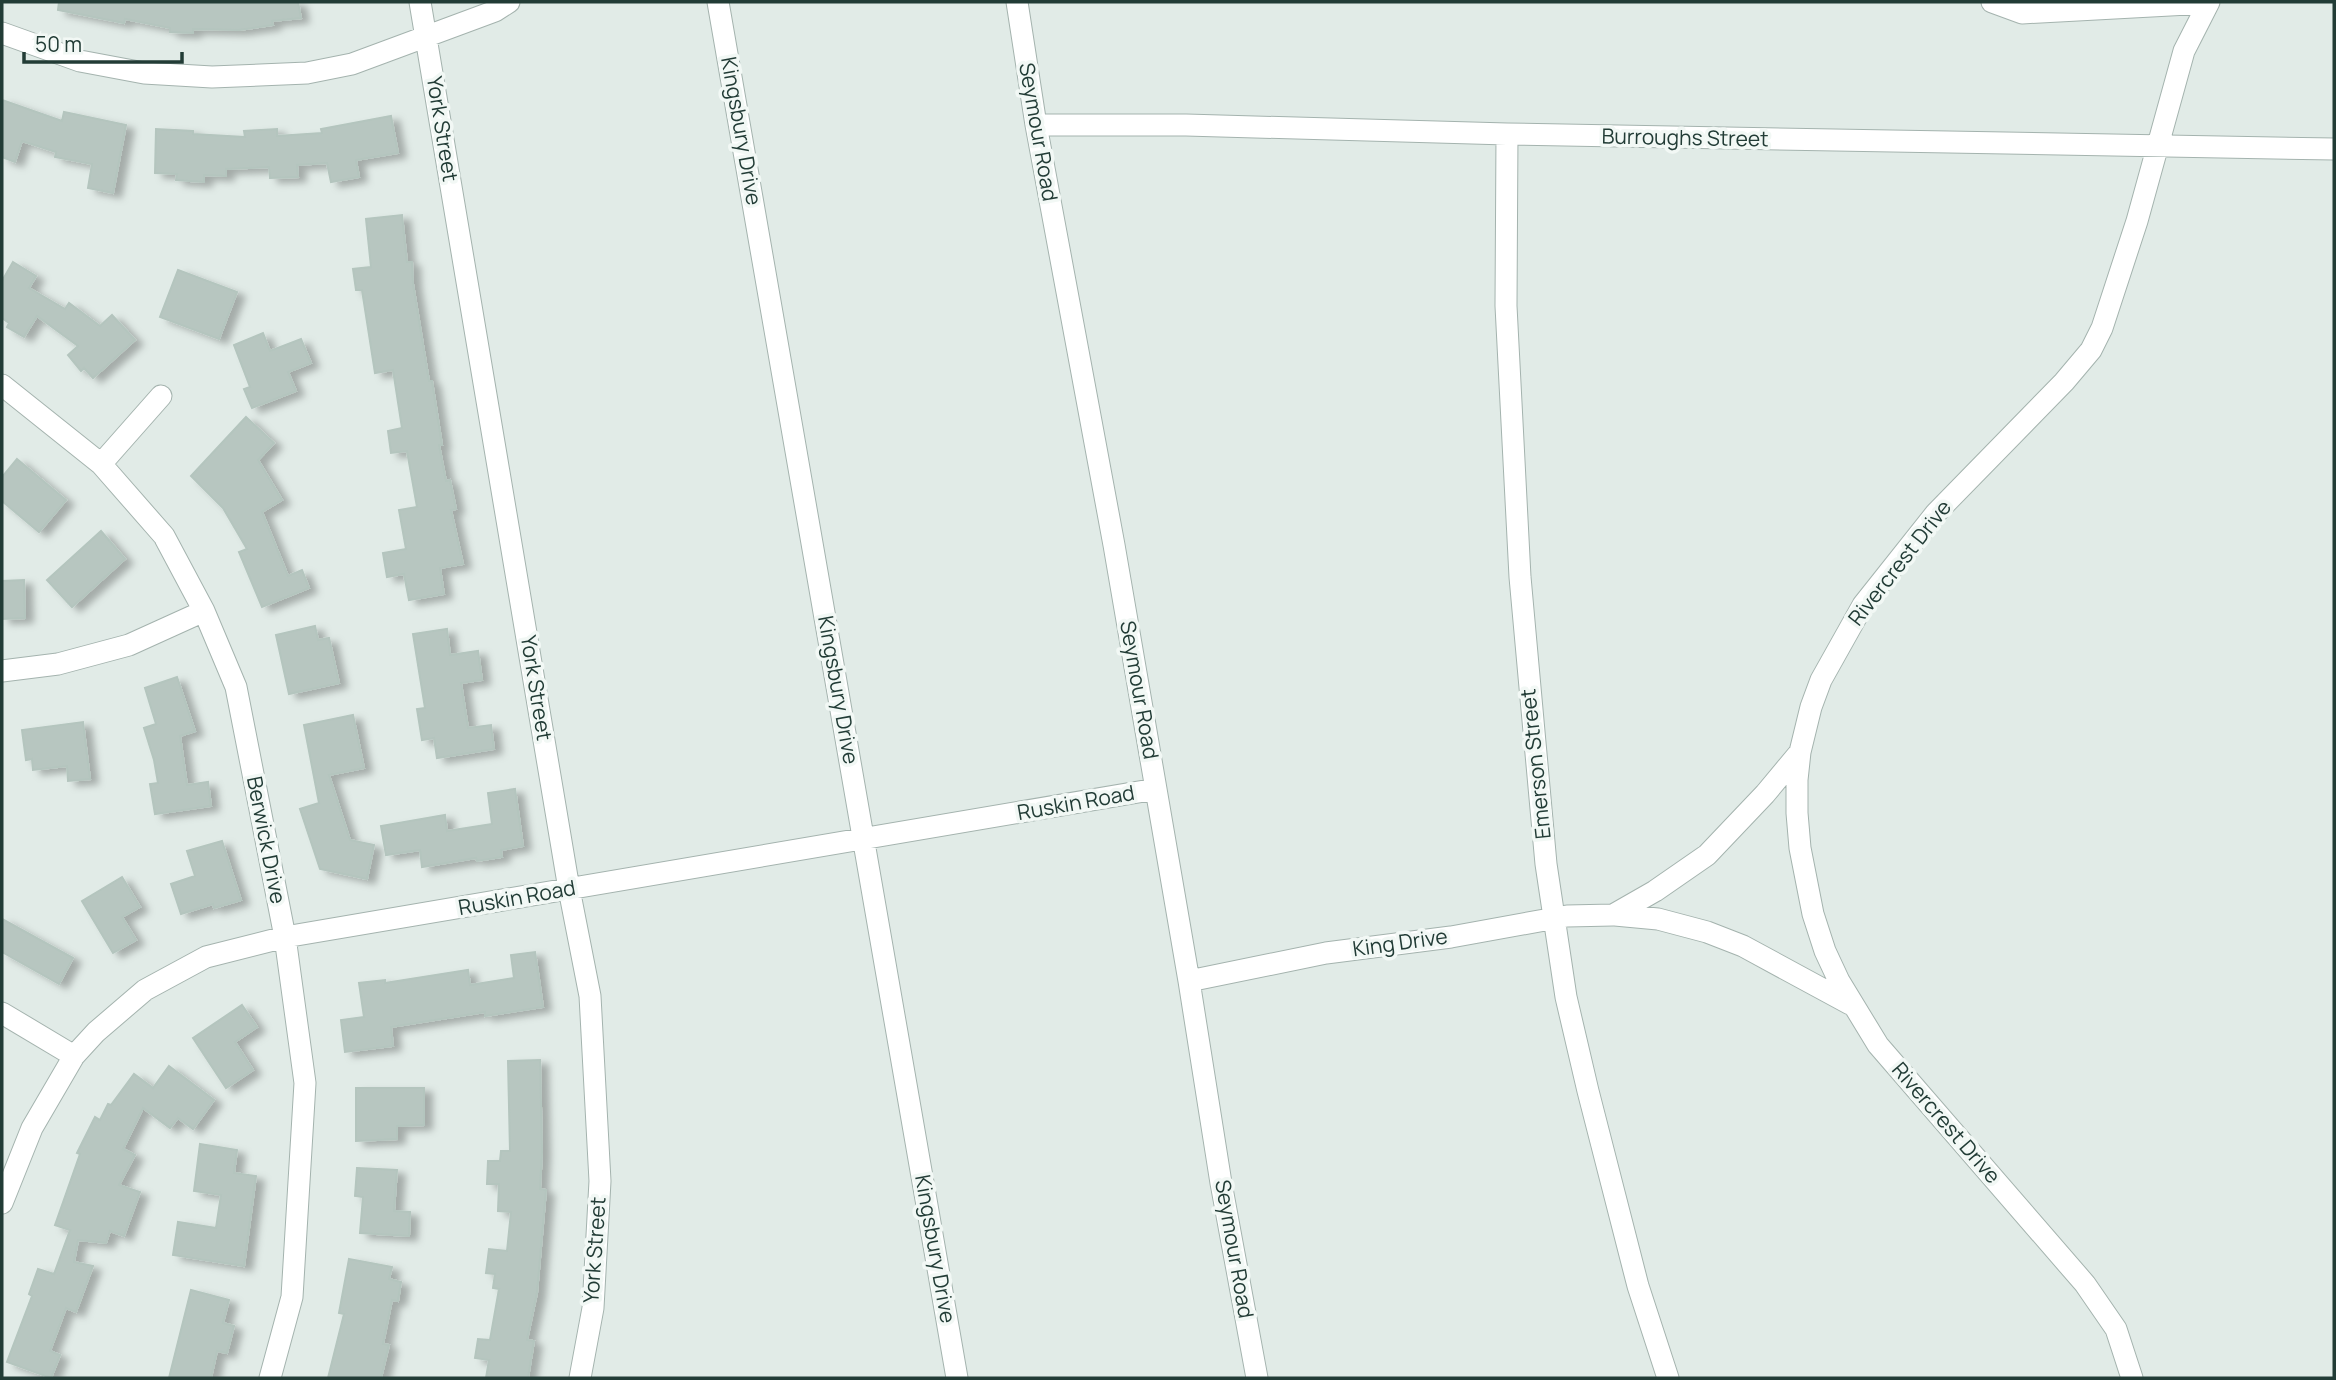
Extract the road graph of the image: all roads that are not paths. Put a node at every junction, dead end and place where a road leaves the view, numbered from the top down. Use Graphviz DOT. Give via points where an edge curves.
graph roads {
  1 [pos="419,2"];
  2 [pos="509,2"];
  3 [pos="718,2"];
  4 [pos="1017,2"];
  5 [pos="1992,2"];
  6 [pos="2207,2"];
  7 [pos="2,33"];
  8 [pos="427,35"];
  9 [pos="1036,125"];
  10 [pos="1507,134"];
  11 [pos="2158,145"];
  12 [pos="2334,149"];
  13 [pos="2,385"];
  14 [pos="161,396"];
  15 [pos="101,464"];
  16 [pos="204,611"];
  17 [pos="2,671"];
  18 [pos="1800,752"];
  19 [pos="1156,789"];
  20 [pos="864,839"];
  21 [pos="569,889"];
  22 [pos="1613,915"];
  23 [pos="1554,918"];
  24 [pos="285,937"];
  25 [pos="1189,981"];
  26 [pos="1852,1005"];
  27 [pos="2,1013"];
  28 [pos="74,1056"];
  29 [pos="2,1203"];
  30 [pos="270,1378"];
  31 [pos="580,1378"];
  32 [pos="957,1378"];
  33 [pos="1257,1378"];
  34 [pos="1668,1378"];
  35 [pos="2132,1378"];
  1 -- 8 [label="street, York Street"];
  2 -- 8 [label="street"];
  3 -- 20 [label="street, Kingsbury Drive"];
  4 -- 9 [label="street, Seymour Road"];
  5 -- 6 [label="street" via="2022,13"];
  6 -- 11 [label="street, Rivercrest Drive" via="2184,51"];
  7 -- 8 [label="street" via="80,61 144,73 212,76 307,73 352,64"];
  8 -- 21 [label="street, York Street"];
  9 -- 10 [label="street, Burroughs Street"];
  9 -- 19 [label="street, Seymour Road"];
  10 -- 11 [label="street, Burroughs Street"];
  10 -- 23 [label="street, Emerson Street" via="1506,306 1520,578"];
  11 -- 12 [label="street, Burroughs Street"];
  11 -- 18 [label="street, Rivercrest Drive" via="2112,299 2091,350 1936,513 1863,605 1821,680"];
  13 -- 15 [label="street, Berwick Drive"];
  14 -- 15 [label="street"];
  15 -- 16 [label="street, Berwick Drive" via="164,536"];
  16 -- 17 [label="street" via="130,645 58,664"];
  16 -- 24 [label="street, Berwick Drive" via="236,687"];
  18 -- 22 [label="street, King Drive" via="1707,855"];
  18 -- 26 [label="street, Rivercrest Drive" via="1797,813 1813,914 1825,951"];
  19 -- 20 [label="street, Ruskin Road"];
  19 -- 25 [label="street, Seymour Road"];
  20 -- 21 [label="street, Ruskin Road"];
  20 -- 32 [label="street, Kingsbury Drive"];
  21 -- 24 [label="street, Ruskin Road"];
  21 -- 31 [label="street, York Street" via="590,996 600,1181 593,1308"];
  22 -- 23 [label="street, King Drive"];
  22 -- 26 [label="street, King Drive" via="1658,919 1707,932 1743,946"];
  23 -- 25 [label="street, King Drive" via="1326,953"];
  23 -- 34 [label="street, Emerson Street" via="1588,1091 1638,1286"];
  24 -- 28 [label="street, Ruskin Road" via="206,957 145,990"];
  24 -- 30 [label="street, Berwick Drive" via="305,1083 292,1297"];
  25 -- 33 [label="street, Seymour Road"];
  26 -- 35 [label="street, Rivercrest Drive" via="1878,1045 2085,1284 2116,1329"];
  27 -- 28 [label="street"];
  28 -- 29 [label="street, Ruskin Road" via="32,1128"];
}
